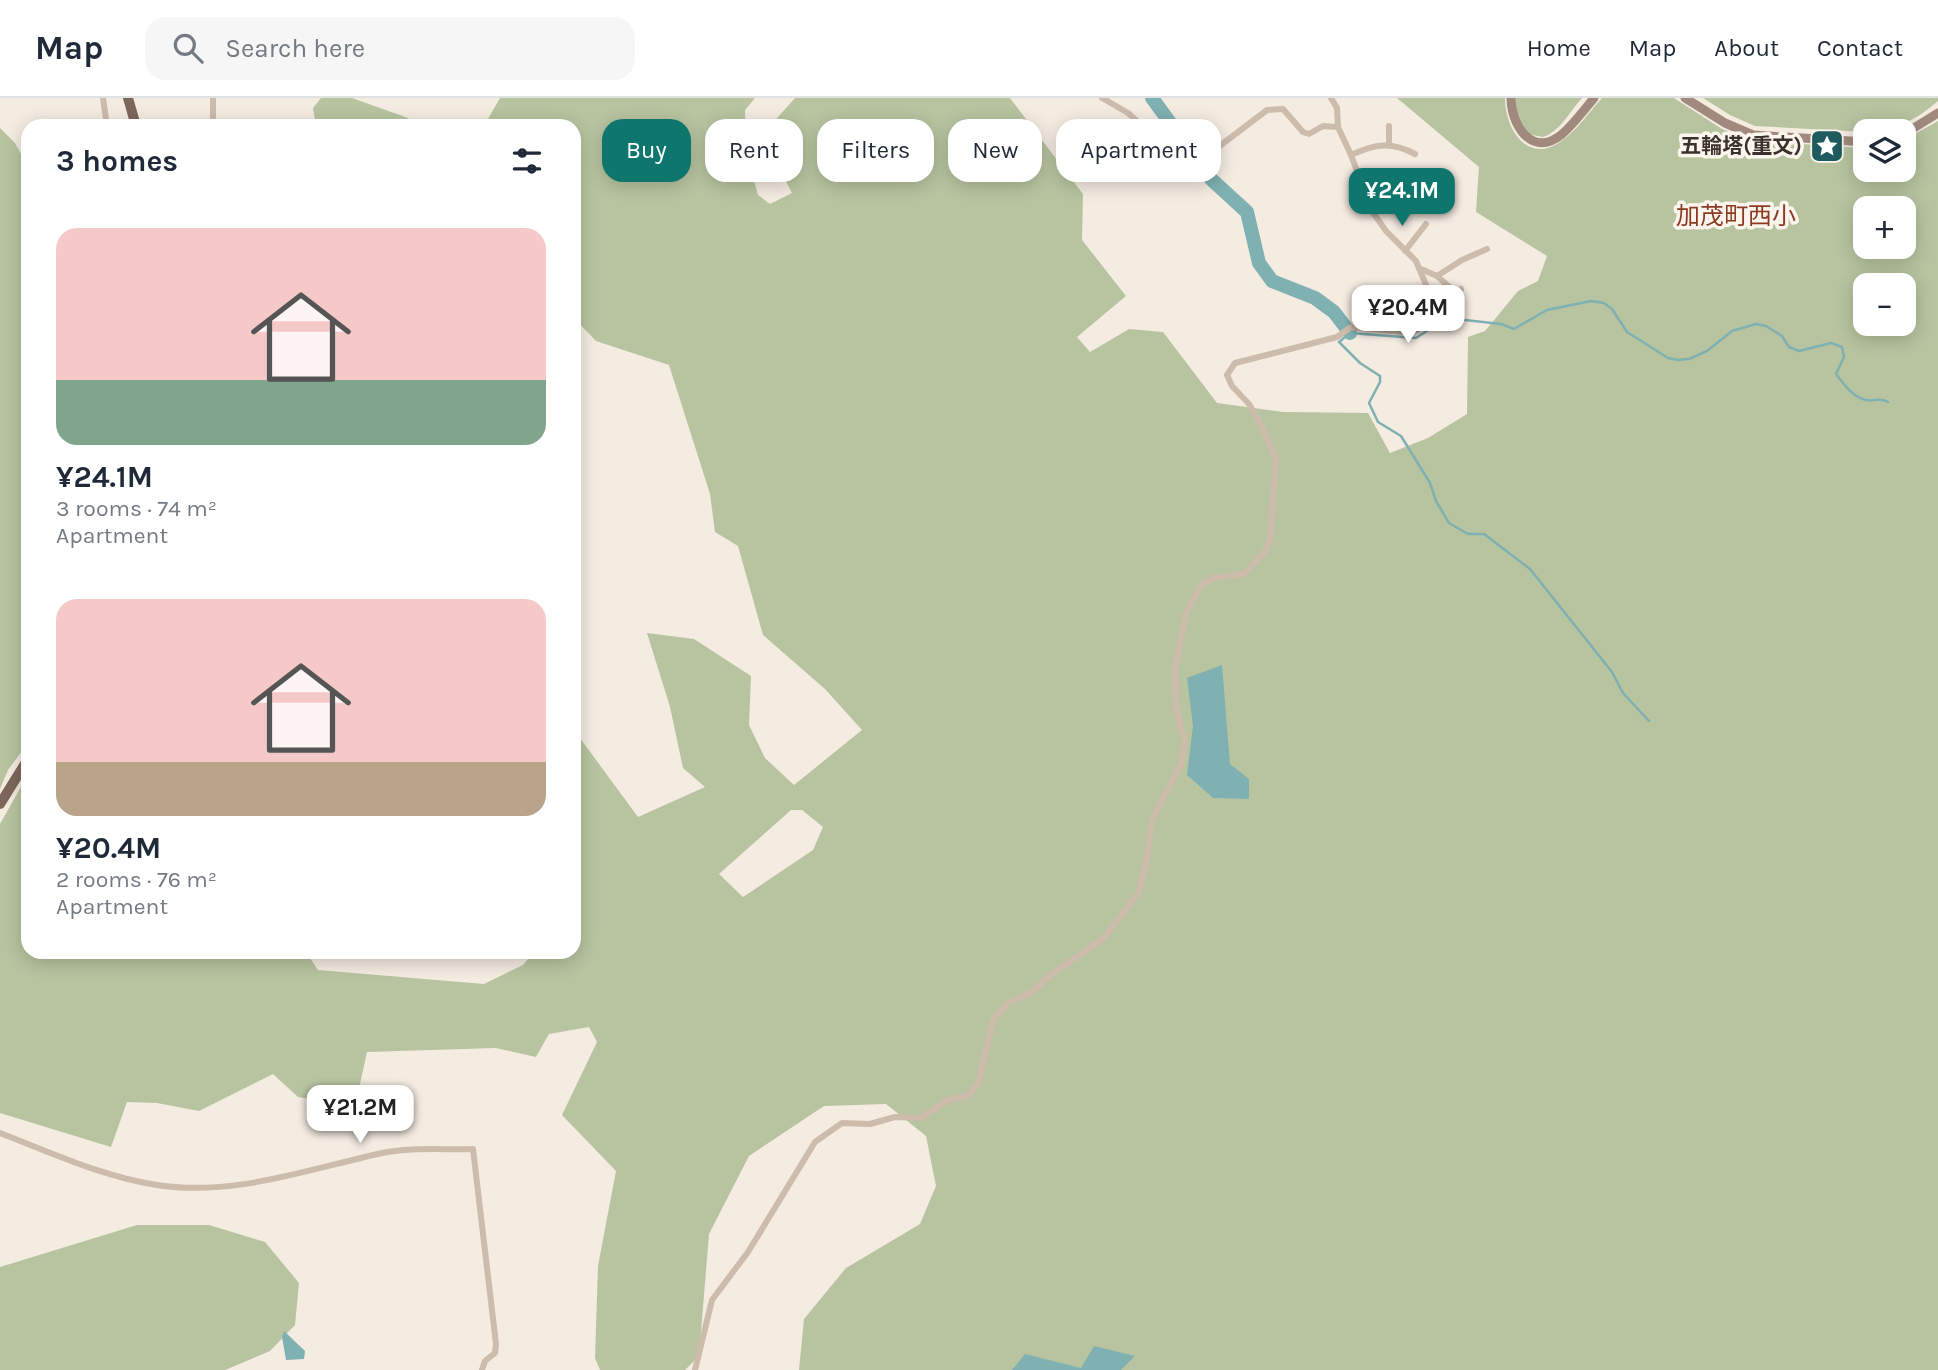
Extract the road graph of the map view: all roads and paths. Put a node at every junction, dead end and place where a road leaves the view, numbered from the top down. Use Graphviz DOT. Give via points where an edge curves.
graph roads {
  1 [pos="103,98"];
  2 [pos="128,98"];
  3 [pos="213,98"];
  4 [pos="1102,98"];
  5 [pos="1331,98"];
  6 [pos="1511,98"];
  7 [pos="1594,98"];
  8 [pos="1685,98"];
  9 [pos="1938,113"];
  10 [pos="213,118"];
  11 [pos="106,119"];
  12 [pos="134,119"];
  13 [pos="1389,126"];
  14 [pos="1338,127"];
  15 [pos="1916,127"];
  16 [pos="1853,141"];
  17 [pos="1389,144"];
  18 [pos="1415,153"];
  19 [pos="1351,155"];
  20 [pos="1426,224"];
  21 [pos="1487,249"];
  22 [pos="1405,251"];
  23 [pos="1420,269"];
  24 [pos="1437,276"];
  25 [pos="1461,289"];
  26 [pos="21,770"];
  27 [pos="0,804"];
  28 [pos="0,1132"];
  29 [pos="482,1370"];
  30 [pos="695,1370"];
  1 -- 11 [label="street"];
  2 -- 12 [label="main road"];
  3 -- 10 [label="street"];
  4 -- 14 [label="street" via="1128,113 1192,167 1267,110 1283,109 1309,134 1323,126"];
  5 -- 14 [label="street"];
  6 -- 7 [label="main road" via="1517,128 1529,140 1546,143 1562,134"];
  8 -- 16 [label="main road" via="1725,124 1753,135"];
  9 -- 15 [label="main road"];
  13 -- 17 [label="street"];
  14 -- 19 [label="street"];
  17 -- 18 [label="street"];
  17 -- 19 [label="street"];
  19 -- 22 [label="street" via="1371,211"];
  20 -- 22 [label="street"];
  21 -- 24 [label="street"];
  22 -- 23 [label="street"];
  23 -- 24 [label="street"];
  23 -- 30 [label="street" via="1434,304 1427,324 1418,330 1351,327 1337,337 1235,363 1227,375 1249,404 1276,458 1270,540 1244,574 1214,578 1201,585 1186,613 1175,668 1176,707 1185,741 1181,765 1152,819 1139,892 1104,938 993,1018 978,1083 969,1096 946,1101 921,1118 842,1123 815,1142 712,1300"];
  24 -- 25 [label="street" via="1450,290"];
  26 -- 27 [label="main road"];
  28 -- 29 [label="street" via="124,1178 158,1186 207,1188 303,1173 385,1152 473,1149 496,1344"];
}
